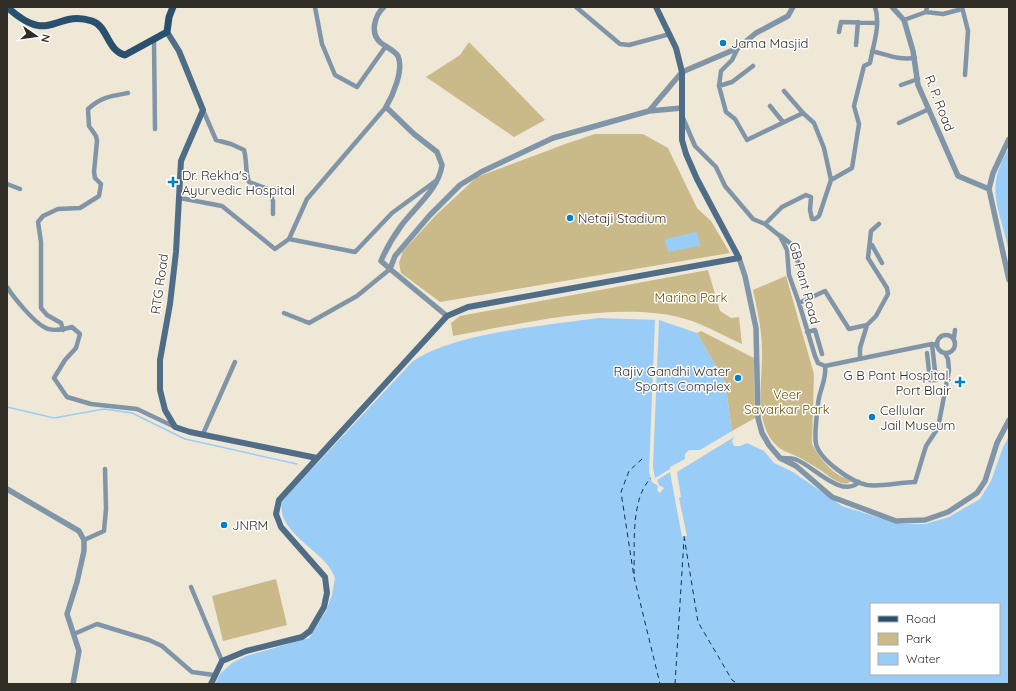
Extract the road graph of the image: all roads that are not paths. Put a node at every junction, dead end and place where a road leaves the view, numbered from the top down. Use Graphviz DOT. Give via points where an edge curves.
graph roads {
  1 [pos="8,7"];
  2 [pos="173,7"];
  3 [pos="316,7"];
  4 [pos="384,7"];
  5 [pos="576,7"];
  6 [pos="656,7"];
  7 [pos="793,7"];
  8 [pos="875,7"];
  9 [pos="892,7"];
  10 [pos="962,8"];
  11 [pos="926,9"];
  12 [pos="660,10"];
  13 [pos="904,20"];
  14 [pos="858,22"];
  15 [pos="877,23"];
  16 [pos="167,32"];
  17 [pos="839,32"];
  18 [pos="670,34"];
  19 [pos="154,40"];
  20 [pos="856,45"];
  21 [pos="386,46"];
  22 [pos="738,48"];
  23 [pos="872,51"];
  24 [pos="915,58"];
  25 [pos="753,66"];
  26 [pos="682,72"];
  27 [pos="965,75"];
  28 [pos="918,79"];
  29 [pos="901,85"];
  30 [pos="719,86"];
  31 [pos="784,91"];
  32 [pos="128,93"];
  33 [pos="770,106"];
  34 [pos="386,107"];
  35 [pos="682,108"];
  36 [pos="929,109"];
  37 [pos="203,110"];
  38 [pos="649,112"];
  39 [pos="803,113"];
  40 [pos="683,118"];
  41 [pos="783,122"];
  42 [pos="899,123"];
  43 [pos="155,129"];
  44 [pos="1009,139"];
  45 [pos="438,180"];
  46 [pos="831,180"];
  47 [pos="7,184"];
  48 [pos="20,189"];
  49 [pos="990,189"];
  50 [pos="180,198"];
  51 [pos="273,214"];
  52 [pos="765,224"];
  53 [pos="879,224"];
  54 [pos="780,236"];
  55 [pos="289,239"];
  56 [pos="871,240"];
  57 [pos="739,258"];
  58 [pos="882,262"];
  59 [pos="390,269"];
  60 [pos="803,274"];
  61 [pos="1009,280"];
  62 [pos="7,287"];
  63 [pos="799,303"];
  64 [pos="284,313"];
  65 [pos="447,316"];
  66 [pos="867,325"];
  67 [pos="63,330"];
  68 [pos="955,330"];
  69 [pos="807,332"];
  70 [pos="954,338"];
  71 [pos="932,344"];
  72 [pos="937,346"];
  73 [pos="927,353"];
  74 [pos="945,353"];
  75 [pos="822,354"];
  76 [pos="860,358"];
  77 [pos="236,362"];
  78 [pos="825,366"];
  79 [pos="1009,420"];
  80 [pos="175,427"];
  81 [pos="203,434"];
  82 [pos="317,458"];
  83 [pos="780,458"];
  84 [pos="105,469"];
  85 [pos="859,482"];
  86 [pos="7,489"];
  87 [pos="84,540"];
  88 [pos="191,587"];
  89 [pos="74,634"];
  90 [pos="222,661"];
  91 [pos="214,675"];
  92 [pos="73,684"];
  93 [pos="211,684"];
  1 -- 19 [label="main road" via="21,19 37,26 78,19 95,22 123,55"];
  2 -- 16 [label="main road" via="168,18"];
  3 -- 21 [label="street" via="322,44 335,75 357,87"];
  4 -- 21 [label="street" via="376,17 374,26 379,42"];
  5 -- 18 [label="street" via="620,44 629,45"];
  6 -- 12 [label="main road"];
  7 -- 22 [label="street" via="788,16 756,33"];
  8 -- 15 [label="street"];
  9 -- 13 [label="street, R. P. Road"];
  10 -- 11 [label="street" via="943,14"];
  10 -- 27 [label="street" via="968,31"];
  11 -- 13 [label="street"];
  12 -- 18 [label="main road"];
  13 -- 24 [label="street, R. P. Road"];
  14 -- 15 [label="street"];
  14 -- 17 [label="street" via="841,22"];
  14 -- 20 [label="street"];
  15 -- 23 [label="street"];
  16 -- 19 [label="main road"];
  16 -- 37 [label="main road" via="179,51"];
  18 -- 26 [label="main road"];
  19 -- 43 [label="street"];
  21 -- 34 [label="street" via="397,56 399,63 394,94"];
  22 -- 26 [label="street"];
  22 -- 30 [label="street" via="732,60 721,71"];
  23 -- 24 [label="street" via="895,58"];
  23 -- 46 [label="street" via="870,63 864,66 854,106 859,124 852,168"];
  24 -- 28 [label="street, R. P. Road"];
  25 -- 30 [label="street" via="732,82"];
  26 -- 35 [label="main road"];
  26 -- 38 [label="street"];
  28 -- 29 [label="street"];
  28 -- 36 [label="street, R. P. Road"];
  30 -- 41 [label="street" via="726,112 735,119 747,140"];
  31 -- 39 [label="street"];
  32 -- 67 [label="street" via="94,102 88,109 89,126 96,136 94,172 95,178 101,184 99,196 80,208 58,209 43,216 38,222 41,242 40,308 46,315 61,322"];
  33 -- 41 [label="street"];
  34 -- 45 [label="street" via="437,152 442,165"];
  34 -- 55 [label="street" via="306,199"];
  35 -- 38 [label="street"];
  35 -- 40 [label="main road"];
  36 -- 42 [label="street"];
  36 -- 49 [label="street, R. P. Road" via="958,176"];
  37 -- 50 [label="main road, RTG Road" via="181,161"];
  37 -- 51 [label="street" via="216,140 244,150 249,182 268,189 273,202"];
  38 -- 59 [label="street" via="553,138 460,185 405,244 395,256"];
  39 -- 41 [label="street"];
  39 -- 46 [label="street" via="814,123 824,148"];
  40 -- 52 [label="street, GB Pant Road" via="695,146 716,168 725,186 753,219"];
  40 -- 57 [label="main road" via="682,140 686,154"];
  44 -- 49 [label="street" via="993,173"];
  45 -- 55 [label="street" via="392,213 355,252"];
  45 -- 59 [label="street" via="401,226 385,252 381,261"];
  46 -- 52 [label="street" via="819,216 815,219 810,216 811,197 806,195 782,207"];
  47 -- 48 [label="street"];
  49 -- 61 [label="street"];
  50 -- 55 [label="street" via="222,206 275,249"];
  50 -- 80 [label="main road, RTG Road" via="170,304 160,360 160,390 165,410"];
  52 -- 54 [label="street, GB Pant Road"];
  53 -- 56 [label="street" via="871,231"];
  54 -- 60 [label="street" via="790,243"];
  54 -- 63 [label="street, GB Pant Road" via="787,250 789,275"];
  56 -- 58 [label="street" via="873,249"];
  56 -- 66 [label="street" via="868,258 887,288 888,294 876,316"];
  57 -- 65 [label="main road" via="468,307"];
  57 -- 83 [label="street" via="756,328 758,418 769,446"];
  59 -- 64 [label="street" via="356,296 309,323"];
  59 -- 65 [label="street"];
  62 -- 67 [label="street" via="14,299 45,328"];
  63 -- 66 [label="street" via="824,291 849,329"];
  63 -- 69 [label="street, GB Pant Road"];
  65 -- 82 [label="main road"];
  66 -- 76 [label="street" via="860,348"];
  67 -- 80 [label="street" via="72,327 80,334 76,348 54,378 67,397 91,404 136,409"];
  68 -- 70 [label="street"];
  69 -- 75 [label="street" via="815,330"];
  69 -- 78 [label="street, GB Pant Road" via="818,363"];
  70 -- 72 [label="street" via="949,334 942,335"];
  70 -- 74 [label="street" via="956,344 953,350"];
  71 -- 72 [label="street"];
  71 -- 73 [label="street" via="936,380 930,380"];
  71 -- 76 [label="street"];
  72 -- 74 [label="street"];
  74 -- 85 [label="street" via="949,370 938,428 926,446 918,479 916,482 868,485"];
  76 -- 78 [label="street"];
  77 -- 81 [label="street"];
  78 -- 85 [label="street" via="826,376 818,399 816,443 835,469"];
  79 -- 83 [label="street" via="997,443 985,481 977,493 948,512 926,520 896,520 832,497 796,466"];
  80 -- 81 [label="main road"];
  81 -- 82 [label="main road"];
  82 -- 90 [label="main road" via="279,500 276,514 281,527 325,577 327,593 324,607 310,631 302,637 246,651"];
  83 -- 85 [label="street" via="796,459 837,485 848,487"];
  84 -- 87 [label="street" via="104,531"];
  86 -- 87 [label="street" via="79,532"];
  87 -- 89 [label="street" via="78,582 67,614"];
  88 -- 90 [label="street"];
  89 -- 91 [label="street" via="97,624 149,640 162,646 192,672"];
  89 -- 92 [label="street" via="79,651"];
  90 -- 91 [label="main road"];
  91 -- 93 [label="main road"];
}
